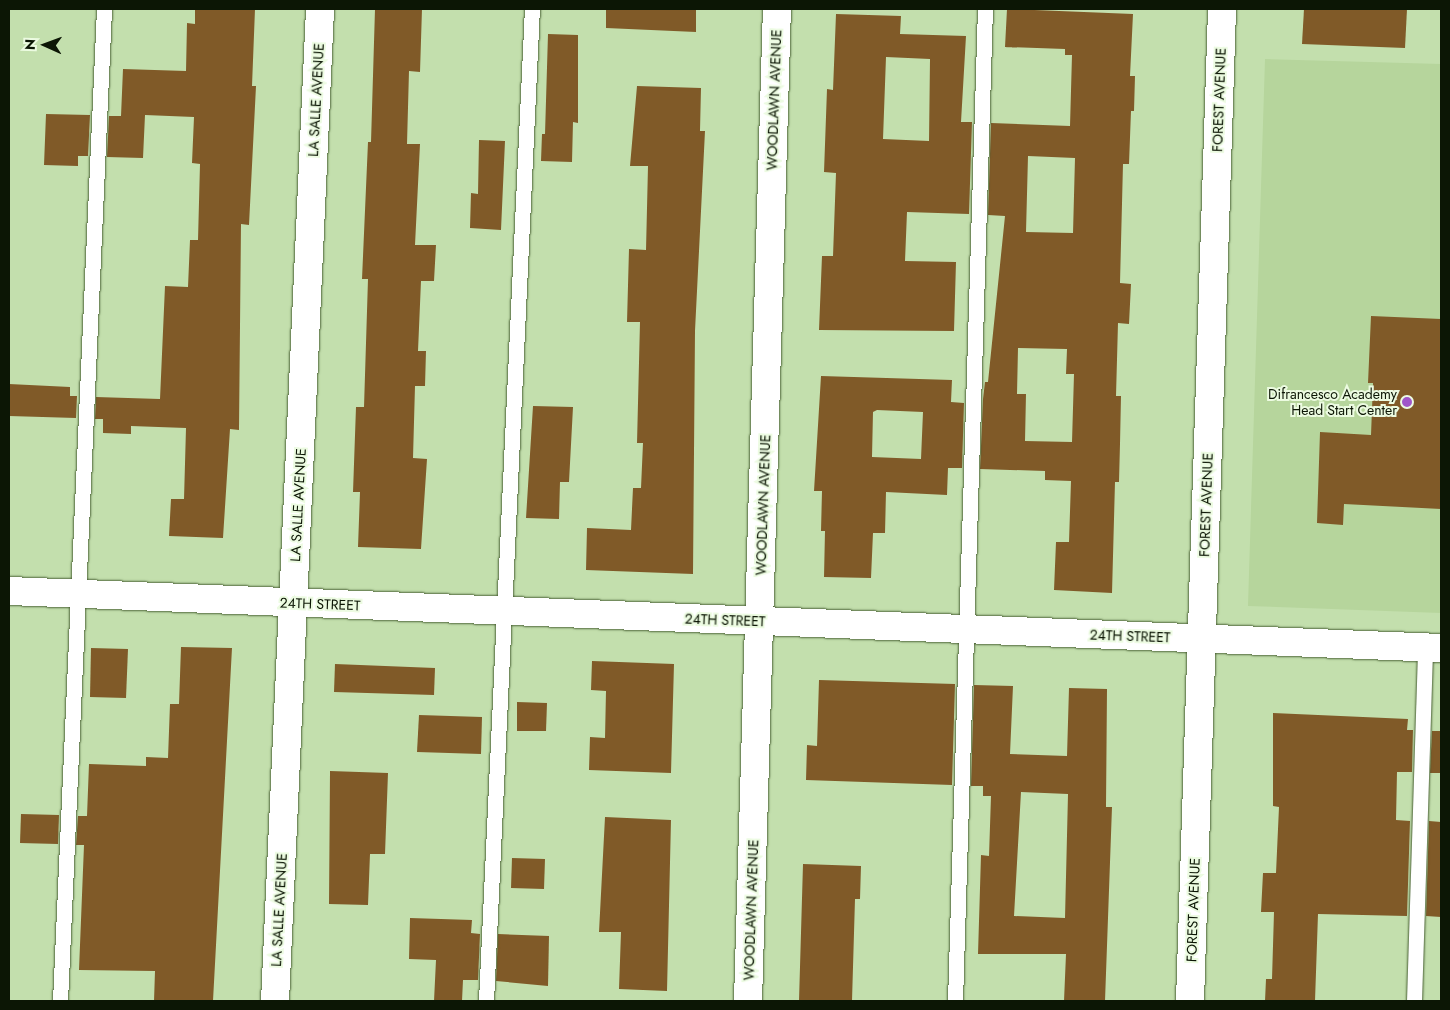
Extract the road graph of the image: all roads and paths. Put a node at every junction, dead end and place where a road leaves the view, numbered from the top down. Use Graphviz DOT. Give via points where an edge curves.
graph roads {
  1 [pos="104,9"];
  2 [pos="320,9"];
  3 [pos="532,9"];
  4 [pos="777,9"];
  5 [pos="985,9"];
  6 [pos="1222,9"];
  7 [pos="9,591"];
  8 [pos="78,594"];
  9 [pos="293,603"];
  10 [pos="504,611"];
  11 [pos="759,621"];
  12 [pos="966,629"];
  13 [pos="1202,639"];
  14 [pos="1433,648"];
  15 [pos="60,1001"];
  16 [pos="275,1001"];
  17 [pos="486,1001"];
  18 [pos="748,1001"];
  19 [pos="955,1001"];
  20 [pos="1190,1001"];
  21 [pos="1414,1001"];
  1 -- 8 [label="lane"];
  2 -- 9 [label="street, LA SALLE AVENUE"];
  3 -- 10 [label="lane"];
  4 -- 11 [label="street, WOODLAWN AVENUE"];
  5 -- 12 [label="lane"];
  6 -- 13 [label="street, FOREST AVENUE"];
  7 -- 8 [label="street, 24TH STREET"];
  8 -- 9 [label="street, 24TH STREET"];
  8 -- 15 [label="lane"];
  9 -- 10 [label="street, 24TH STREET"];
  9 -- 16 [label="street, LA SALLE AVENUE"];
  10 -- 11 [label="street, 24TH STREET"];
  10 -- 17 [label="lane"];
  11 -- 12 [label="street, 24TH STREET"];
  11 -- 18 [label="street, WOODLAWN AVENUE"];
  12 -- 13 [label="street, 24TH STREET"];
  12 -- 19 [label="lane"];
  13 -- 14 [label="street, 24TH STREET"];
  13 -- 20 [label="street, FOREST AVENUE"];
  14 -- 21 [label="lane"];
}
